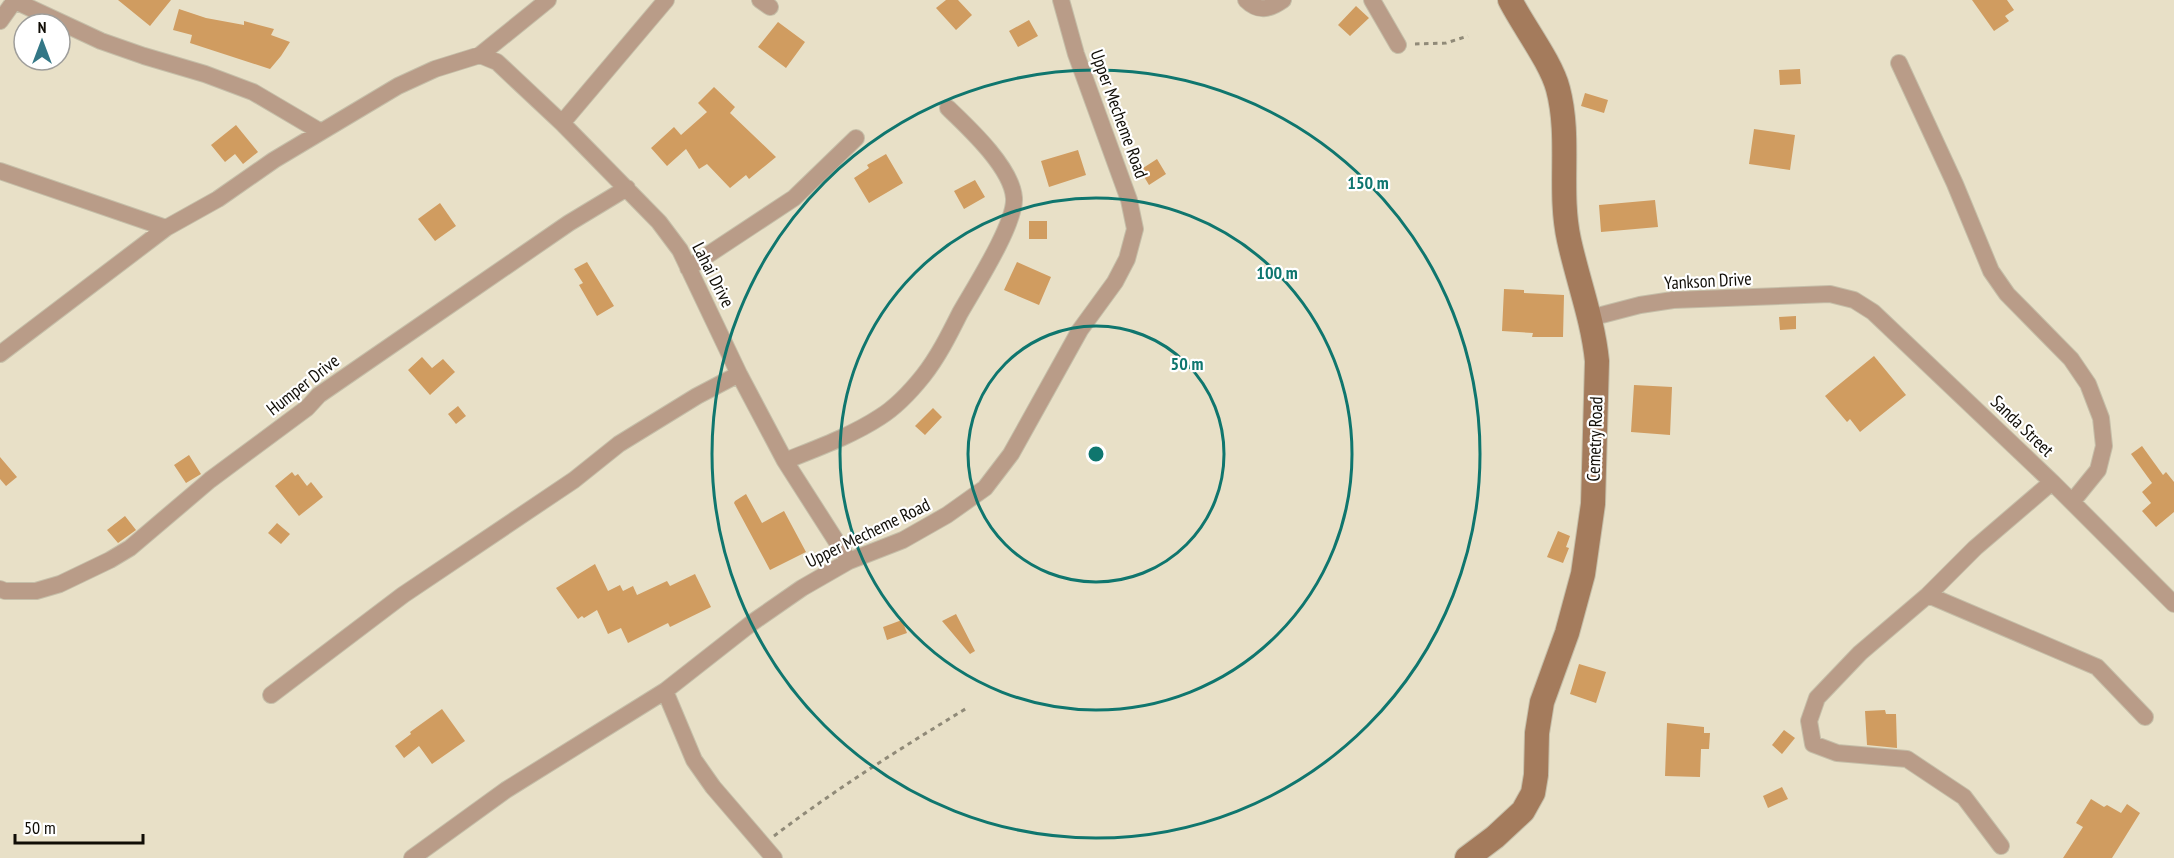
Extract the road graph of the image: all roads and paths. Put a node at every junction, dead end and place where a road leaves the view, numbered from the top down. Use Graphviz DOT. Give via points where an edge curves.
graph roads {
  1 [pos="14,0"];
  2 [pos="548,0"];
  3 [pos="666,0"];
  4 [pos="1061,0"];
  5 [pos="1245,0"];
  6 [pos="1283,0"];
  7 [pos="1372,0"];
  8 [pos="1510,0"];
  9 [pos="0,21"];
  10 [pos="1468,36"];
  11 [pos="1398,45"];
  12 [pos="480,55"];
  13 [pos="1899,63"];
  14 [pos="948,108"];
  15 [pos="562,123"];
  16 [pos="321,132"];
  17 [pos="856,138"];
  18 [pos="0,171"];
  19 [pos="627,188"];
  20 [pos="166,228"];
  21 [pos="688,268"];
  22 [pos="1830,294"];
  23 [pos="1590,318"];
  24 [pos="0,354"];
  25 [pos="739,374"];
  26 [pos="785,461"];
  27 [pos="2052,482"];
  28 [pos="2073,502"];
  29 [pos="849,561"];
  30 [pos="0,589"];
  31 [pos="1928,595"];
  32 [pos="2174,604"];
  33 [pos="665,691"];
  34 [pos="271,695"];
  35 [pos="967,708"];
  36 [pos="2145,717"];
  37 [pos="763,844"];
  38 [pos="2001,846"];
  39 [pos="412,858"];
  40 [pos="774,858"];
  41 [pos="1467,858"];
  1 -- 9 [label="street"];
  1 -- 16 [label="street" via="101,41 253,92"];
  2 -- 12 [label="street"];
  3 -- 15 [label="street"];
  4 -- 29 [label="street, Upper Mecheme Road" via="1130,200 1135,229 1127,259 1080,330 1011,454 985,488 903,540"];
  5 -- 6 [label="street" via="1262,10"];
  7 -- 11 [label="street"];
  8 -- 23 [label="street, Cemetry Road" via="1557,87 1564,122 1564,194 1569,239"];
  10 -- 11 [label="path" via="1446,43"];
  12 -- 15 [label="street, Lahai Drive" via="497,62"];
  12 -- 16 [label="street" via="398,86"];
  13 -- 28 [label="street" via="1991,271 2007,294 2071,359 2088,384 2101,418 2104,446 2098,470"];
  14 -- 26 [label="street" via="975,134 1009,178 1015,200 990,262 935,359 904,397 881,417 844,437"];
  15 -- 19 [label="street, Lahai Drive"];
  16 -- 20 [label="street"];
  17 -- 21 [label="street" via="794,198"];
  18 -- 20 [label="street"];
  19 -- 21 [label="street, Lahai Drive" via="659,222"];
  19 -- 30 [label="street, Humper Drive" via="569,222 319,395 130,548 60,584 36,591"];
  20 -- 24 [label="street"];
  21 -- 25 [label="street, Lahai Drive"];
  22 -- 23 [label="street, Yankson Drive" via="1673,300"];
  22 -- 27 [label="street, Sanda Street" via="1854,300 1873,312"];
  23 -- 41 [label="street, Cemetry Road" via="1597,361 1593,504 1572,614 1542,702 1533,793 1523,810"];
  25 -- 26 [label="street, Lahai Drive"];
  25 -- 34 [label="street" via="620,444 574,480 403,596"];
  26 -- 29 [label="street, Lahai Drive"];
  27 -- 28 [label="street, Sanda Street"];
  27 -- 31 [label="street" via="1975,548"];
  28 -- 32 [label="street, Sanda Street"];
  29 -- 33 [label="street, Upper Mecheme Road" via="786,599"];
  31 -- 36 [label="street" via="2097,667"];
  31 -- 38 [label="street" via="1860,653 1817,698 1809,720 1813,744 1837,753 1906,759 1964,797"];
  33 -- 37 [label="street" via="694,760"];
  33 -- 39 [label="street, Upper Mecheme Road" via="506,790"];
  35 -- 37 [label="path" via="878,762"];
  37 -- 40 [label="street"];
}
